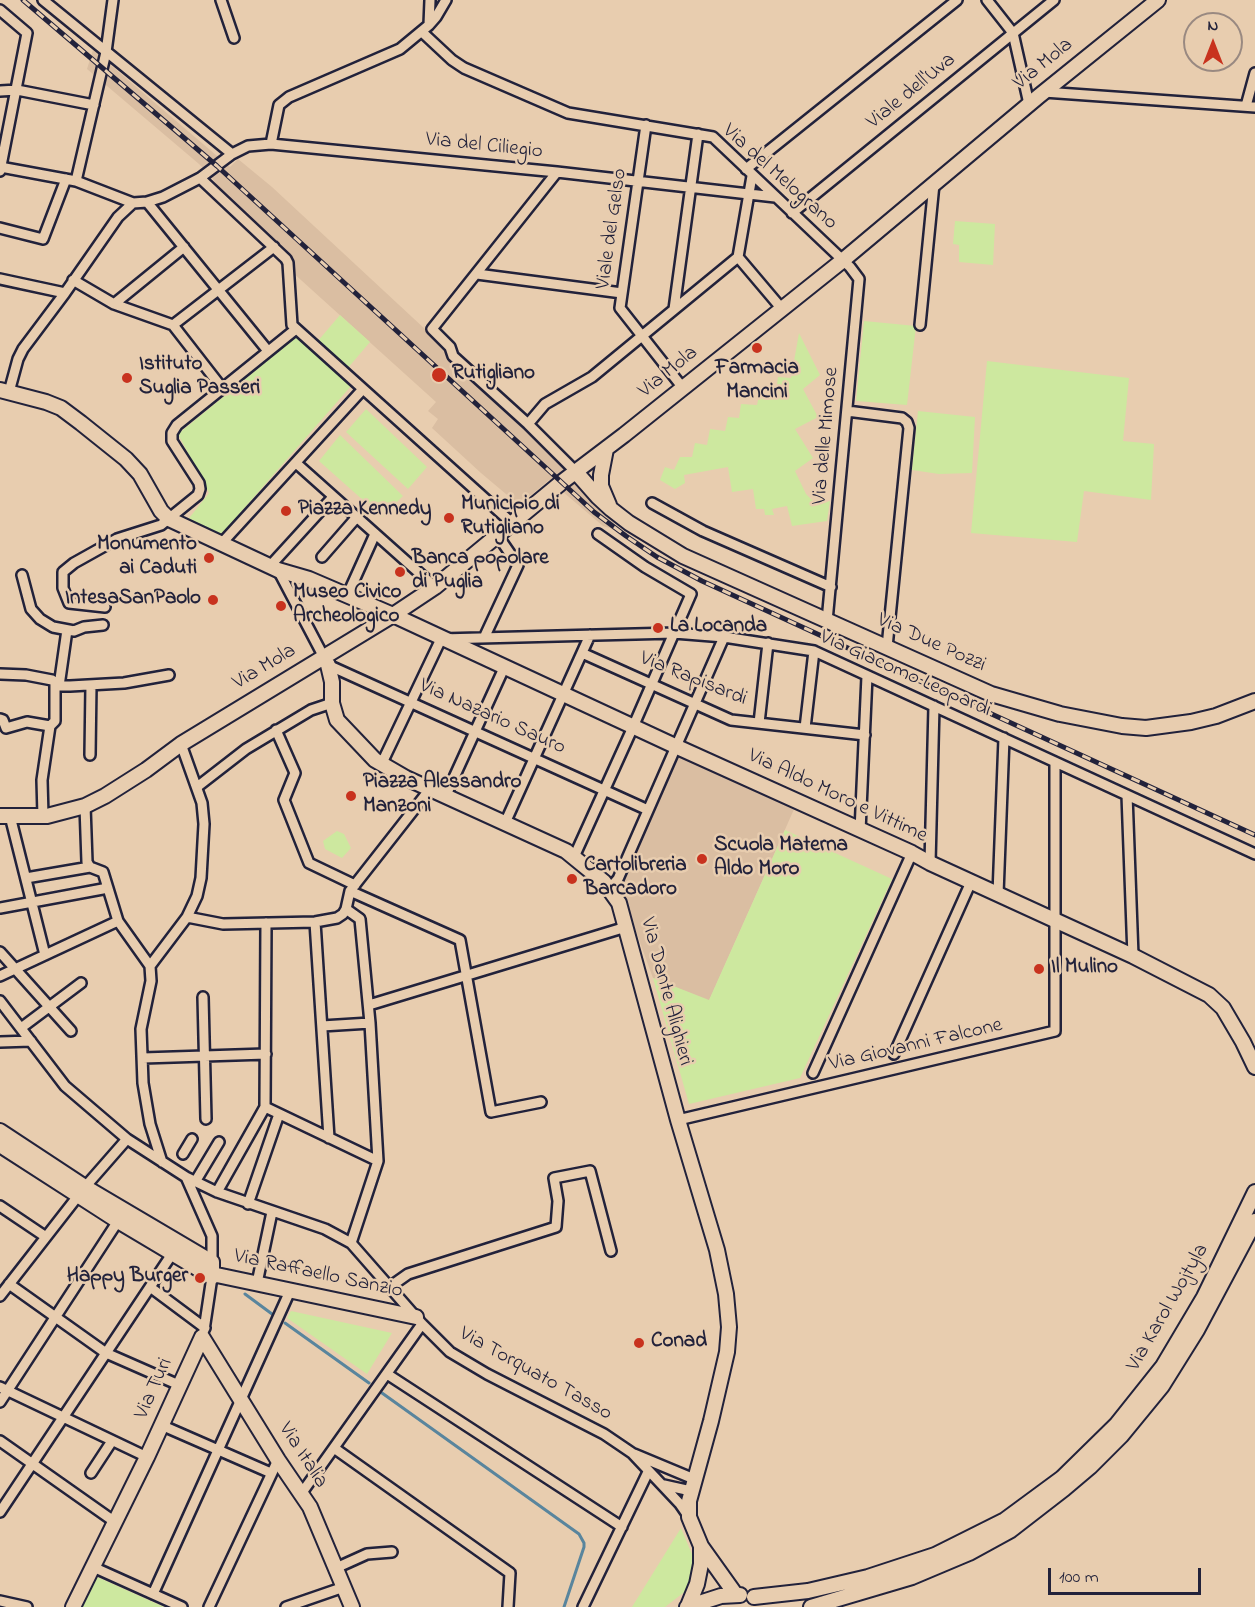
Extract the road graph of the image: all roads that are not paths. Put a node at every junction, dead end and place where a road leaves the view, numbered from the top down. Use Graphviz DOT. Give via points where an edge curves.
graph roads {
  1 [pos="43,0"];
  2 [pos="113,0"];
  3 [pos="221,0"];
  4 [pos="430,0"];
  5 [pos="446,0"];
  6 [pos="957,0"];
  7 [pos="987,0"];
  8 [pos="1054,0"];
  9 [pos="1150,3"];
  10 [pos="0,10"];
  11 [pos="425,29"];
  12 [pos="1013,33"];
  13 [pos="234,38"];
  14 [pos="106,52"];
  15 [pos="1255,73"];
  16 [pos="17,90"];
  17 [pos="0,91"];
  18 [pos="1044,92"];
  19 [pos="1029,104"];
  20 [pos="94,105"];
  21 [pos="1251,107"];
  22 [pos="646,125"];
  23 [pos="698,134"];
  24 [pos="271,144"];
  25 [pos="232,154"];
  26 [pos="0,168"];
  27 [pos="557,172"];
  28 [pos="749,172"];
  29 [pos="200,178"];
  30 [pos="71,180"];
  31 [pos="638,181"];
  32 [pos="934,184"];
  33 [pos="691,188"];
  34 [pos="749,194"];
  35 [pos="775,197"];
  36 [pos="147,202"];
  37 [pos="133,203"];
  38 [pos="792,213"];
  39 [pos="0,228"];
  40 [pos="184,248"];
  41 [pos="274,248"];
  42 [pos="738,257"];
  43 [pos="842,261"];
  44 [pos="477,274"];
  45 [pos="0,279"];
  46 [pos="73,280"];
  47 [pos="219,290"];
  48 [pos="65,293"];
  49 [pos="622,293"];
  50 [pos="114,304"];
  51 [pos="674,309"];
  52 [pos="782,309"];
  53 [pos="173,325"];
  54 [pos="920,325"];
  55 [pos="296,329"];
  56 [pos="642,336"];
  57 [pos="268,351"];
  58 [pos="222,388"];
  59 [pos="682,388"];
  60 [pos="363,390"];
  61 [pos="4,391"];
  62 [pos="847,411"];
  63 [pos="528,424"];
  64 [pos="606,449"];
  65 [pos="296,463"];
  66 [pos="575,471"];
  67 [pos="333,497"];
  68 [pos="652,503"];
  69 [pos="611,509"];
  70 [pos="356,518"];
  71 [pos="169,519"];
  72 [pos="512,523"];
  73 [pos="375,534"];
  74 [pos="598,534"];
  75 [pos="498,536"];
  76 [pos="221,544"];
  77 [pos="322,557"];
  78 [pos="274,568"];
  79 [pos="22,575"];
  80 [pos="831,587"];
  81 [pos="435,588"];
  82 [pos="347,596"];
  83 [pos="105,607"];
  84 [pos="393,615"];
  85 [pos="827,621"];
  86 [pos="103,625"];
  87 [pos="67,630"];
  88 [pos="674,633"];
  89 [pos="590,635"];
  90 [pos="724,637"];
  91 [pos="484,638"];
  92 [pos="441,639"];
  93 [pos="768,643"];
  94 [pos="887,647"];
  95 [pos="814,651"];
  96 [pos="582,652"];
  97 [pos="326,661"];
  98 [pos="504,668"];
  99 [pos="0,675"];
  100 [pos="169,675"];
  101 [pos="867,676"];
  102 [pos="55,683"];
  103 [pos="652,684"];
  104 [pos="91,685"];
  105 [pos="563,695"];
  106 [pos="411,701"];
  107 [pos="1255,701"];
  108 [pos="332,703"];
  109 [pos="695,703"];
  110 [pos="934,706"];
  111 [pos="0,719"];
  112 [pos="759,723"];
  113 [pos="50,726"];
  114 [pos="633,727"];
  115 [pos="805,728"];
  116 [pos="276,730"];
  117 [pos="475,731"];
  118 [pos="866,735"];
  119 [pos="1004,738"];
  120 [pos="181,744"];
  121 [pos="675,747"];
  122 [pos="90,755"];
  123 [pos="535,758"];
  124 [pos="1055,762"];
  125 [pos="381,765"];
  126 [pos="197,787"];
  127 [pos="430,789"];
  128 [pos="605,790"];
  129 [pos="446,795"];
  130 [pos="1127,795"];
  131 [pos="86,806"];
  132 [pos="648,810"];
  133 [pos="5,816"];
  134 [pos="43,816"];
  135 [pos="505,823"];
  136 [pos="860,831"];
  137 [pos="912,853"];
  138 [pos="1255,854"];
  139 [pos="574,857"];
  140 [pos="930,863"];
  141 [pos="90,867"];
  142 [pos="26,878"];
  143 [pos="971,882"];
  144 [pos="108,888"];
  145 [pos="353,888"];
  146 [pos="610,888"];
  147 [pos="998,894"];
  148 [pos="32,903"];
  149 [pos="0,908"];
  150 [pos="346,909"];
  151 [pos="187,917"];
  152 [pos="118,921"];
  153 [pos="1056,921"];
  154 [pos="315,922"];
  155 [pos="266,923"];
  156 [pos="626,927"];
  157 [pos="0,952"];
  158 [pos="45,956"];
  159 [pos="1133,956"];
  160 [pos="150,966"];
  161 [pos="16,969"];
  162 [pos="0,976"];
  163 [pos="466,976"];
  164 [pos="81,983"];
  165 [pos="203,997"];
  166 [pos="0,1001"];
  167 [pos="369,1005"];
  168 [pos="49,1006"];
  169 [pos="370,1023"];
  170 [pos="322,1026"];
  171 [pos="21,1028"];
  172 [pos="70,1030"];
  173 [pos="31,1041"];
  174 [pos="0,1042"];
  175 [pos="1243,1042"];
  176 [pos="1255,1053"];
  177 [pos="266,1054"];
  178 [pos="894,1054"];
  179 [pos="205,1056"];
  180 [pos="143,1058"];
  181 [pos="1255,1067"];
  182 [pos="813,1073"];
  183 [pos="541,1102"];
  184 [pos="265,1107"];
  185 [pos="279,1114"];
  186 [pos="206,1119"];
  187 [pos="678,1120"];
  188 [pos="0,1131"];
  189 [pos="329,1138"];
  190 [pos="127,1139"];
  191 [pos="192,1139"];
  192 [pos="219,1142"];
  193 [pos="0,1144"];
  194 [pos="178,1161"];
  195 [pos="378,1161"];
  196 [pos="162,1162"];
  197 [pos="191,1179"];
  198 [pos="82,1191"];
  199 [pos="217,1192"];
  200 [pos="1255,1192"];
  201 [pos="248,1204"];
  202 [pos="0,1206"];
  203 [pos="272,1212"];
  204 [pos="118,1221"];
  205 [pos="1255,1221"];
  206 [pos="46,1237"];
  207 [pos="351,1243"];
  208 [pos="611,1251"];
  209 [pos="172,1254"];
  210 [pos="212,1271"];
  211 [pos="257,1283"];
  212 [pos="9,1284"];
  213 [pos="391,1286"];
  214 [pos="150,1287"];
  215 [pos="290,1291"];
  216 [pos="0,1296"];
  217 [pos="55,1318"];
  218 [pos="419,1320"];
  219 [pos="203,1332"];
  220 [pos="106,1353"];
  221 [pos="387,1374"];
  222 [pos="179,1385"];
  223 [pos="4,1389"];
  224 [pos="241,1398"];
  225 [pos="0,1402"];
  226 [pos="62,1418"];
  227 [pos="161,1425"];
  228 [pos="0,1441"];
  229 [pos="112,1441"];
  230 [pos="334,1448"];
  231 [pos="217,1449"];
  232 [pos="632,1453"];
  233 [pos="147,1457"];
  234 [pos="278,1460"];
  235 [pos="32,1464"];
  236 [pos="648,1472"];
  237 [pos="91,1473"];
  238 [pos="271,1473"];
  239 [pos="662,1484"];
  240 [pos="693,1485"];
  241 [pos="301,1494"];
  242 [pos="2,1506"];
  243 [pos="689,1517"];
  244 [pos="115,1522"];
  245 [pos="622,1527"];
  246 [pos="701,1546"];
  247 [pos="392,1552"];
  248 [pos="93,1567"];
  249 [pos="336,1568"];
  250 [pos="344,1587"];
  251 [pos="153,1594"];
  252 [pos="736,1595"];
  253 [pos="754,1597"];
  254 [pos="0,1601"];
  255 [pos="688,1606"];
  256 [pos="27,1607"];
  257 [pos="73,1607"];
  258 [pos="182,1607"];
  259 [pos="209,1607"];
  260 [pos="286,1607"];
  261 [pos="352,1607"];
  262 [pos="508,1607"];
  263 [pos="583,1607"];
  264 [pos="778,1607"];
  265 [pos="811,1607"];
  1 -- 14 [label="street"];
  2 -- 14 [label="street"];
  3 -- 13 [label="street"];
  4 -- 11 [label="street"];
  5 -- 11 [label="street"];
  6 -- 28 [label="street"];
  7 -- 12 [label="street"];
  8 -- 12 [label="street, Viale dell'Uva"];
  9 -- 18 [label="street, Via Mola"];
  10 -- 16 [label="street" via="27,33"];
  11 -- 22 [label="street, Via del Melograno" via="464,68 568,113"];
  11 -- 24 [label="street" via="400,49 289,97 279,105"];
  12 -- 19 [label="street"];
  12 -- 38 [label="street, Viale dell'Uva"];
  14 -- 20 [label="street"];
  14 -- 25 [label="street"];
  15 -- 21 [label="street"];
  16 -- 17 [label="street"];
  16 -- 20 [label="street"];
  16 -- 26 [label="street"];
  18 -- 19 [label="street, Via Mola"];
  18 -- 21 [label="street"];
  19 -- 32 [label="street, Via Mola"];
  20 -- 30 [label="street"];
  22 -- 23 [label="street, Via del Melograno"];
  22 -- 31 [label="street, Viale del Gelso"];
  23 -- 28 [label="street, Via del Melograno" via="713,137"];
  23 -- 33 [label="street"];
  24 -- 25 [label="street, Via del Ciliegio" via="248,146"];
  24 -- 27 [label="street, Via del Ciliegio"];
  25 -- 29 [label="street, Via del Ciliegio"];
  26 -- 30 [label="street"];
  27 -- 31 [label="street, Via del Ciliegio"];
  27 -- 44 [label="street"];
  28 -- 34 [label="street"];
  28 -- 35 [label="street, Via del Melograno"];
  29 -- 36 [label="street, Via del Ciliegio"];
  29 -- 41 [label="street"];
  30 -- 37 [label="street"];
  30 -- 39 [label="street" via="44,239"];
  31 -- 33 [label="street, Via del Ciliegio"];
  31 -- 49 [label="street, Viale del Gelso"];
  32 -- 43 [label="street, Via Mola"];
  32 -- 54 [label="street"];
  33 -- 34 [label="street, Via del Ciliegio"];
  33 -- 51 [label="street"];
  34 -- 35 [label="street, Via del Ciliegio"];
  34 -- 42 [label="street"];
  35 -- 38 [label="street, Via del Melograno"];
  36 -- 37 [label="street, Via del Ciliegio"];
  36 -- 40 [label="street"];
  37 -- 46 [label="street" via="118,217"];
  38 -- 43 [label="street, Via del Melograno"];
  40 -- 47 [label="street"];
  40 -- 50 [label="street"];
  41 -- 47 [label="street"];
  41 -- 55 [label="street" via="288,263 292,325"];
  42 -- 51 [label="street"];
  42 -- 52 [label="street"];
  43 -- 52 [label="street, Via Mola"];
  43 -- 62 [label="street, Via delle Mimose" via="860,279"];
  44 -- 49 [label="street"];
  44 -- 63 [label="street" via="432,329 450,347 453,356"];
  45 -- 48 [label="street"];
  46 -- 48 [label="street"];
  46 -- 50 [label="street"];
  47 -- 53 [label="street"];
  47 -- 57 [label="street"];
  48 -- 61 [label="street" via="23,350"];
  49 -- 56 [label="street, Viale del Gelso" via="620,308"];
  50 -- 53 [label="street"];
  51 -- 56 [label="street"];
  52 -- 59 [label="street, Via Mola"];
  53 -- 58 [label="street"];
  55 -- 57 [label="street"];
  55 -- 60 [label="street"];
  56 -- 59 [label="street, Viale del Gelso"];
  56 -- 63 [label="street" via="592,377 545,404"];
  57 -- 58 [label="street"];
  58 -- 71 [label="street" via="172,433 172,441 200,489"];
  59 -- 64 [label="street, Via Mola"];
  60 -- 65 [label="street"];
  60 -- 72 [label="street"];
  61 -- 71 [label="street" via="61,408 81,423 140,474"];
  62 -- 80 [label="street, Via delle Mimose"];
  62 -- 94 [label="street" via="902,418 909,428"];
  63 -- 66 [label="street"];
  64 -- 66 [label="street, Via Mola"];
  64 -- 69 [label="street" via="601,476"];
  65 -- 67 [label="street"];
  65 -- 76 [label="street"];
  66 -- 69 [label="street, Via Due Pozzi"];
  66 -- 72 [label="street, Via Mola"];
  67 -- 70 [label="street"];
  67 -- 78 [label="street"];
  68 -- 80 [label="street" via="703,531"];
  69 -- 85 [label="street, Via Due Pozzi" via="683,556"];
  70 -- 73 [label="street"];
  70 -- 77 [label="street"];
  71 -- 76 [label="street, Via Aldo Moro e Vittime"];
  71 -- 83 [label="street" via="153,529 117,539 63,572 63,588 69,603"];
  72 -- 75 [label="street, Via Mola"];
  73 -- 81 [label="street"];
  73 -- 82 [label="street"];
  74 -- 88 [label="street" via="691,594"];
  75 -- 81 [label="street, Via Mola"];
  75 -- 91 [label="street" via="518,565"];
  76 -- 78 [label="street, Via Aldo Moro e Vittime"];
  78 -- 82 [label="street, Via Aldo Moro e Vittime"];
  78 -- 97 [label="street"];
  79 -- 87 [label="street" via="31,609 53,627"];
  80 -- 85 [label="street, Via delle Mimose"];
  81 -- 84 [label="street, Via Mola"];
  82 -- 84 [label="street, Via Aldo Moro e Vittime"];
  84 -- 92 [label="street, Via Aldo Moro e Vittime"];
  84 -- 97 [label="street, Via Mola"];
  85 -- 94 [label="street, Via Due Pozzi"];
  86 -- 87 [label="street"];
  87 -- 102 [label="street"];
  88 -- 89 [label="street, Via Giacomo Leopardi"];
  88 -- 90 [label="street, Via Giacomo Leopardi"];
  88 -- 103 [label="street"];
  89 -- 91 [label="street, Via Giacomo Leopardi"];
  89 -- 96 [label="street"];
  90 -- 93 [label="street, Via Giacomo Leopardi"];
  90 -- 109 [label="street"];
  91 -- 92 [label="street, Via Giacomo Leopardi"];
  92 -- 98 [label="street, Via Aldo Moro e Vittime"];
  92 -- 106 [label="street"];
  93 -- 95 [label="street, Via Giacomo Leopardi"];
  93 -- 112 [label="street"];
  94 -- 107 [label="street, Via Due Pozzi" via="999,697 1122,726 1146,728 1191,722"];
  95 -- 101 [label="street, Via Giacomo Leopardi"];
  95 -- 115 [label="street"];
  96 -- 103 [label="street, Via Rapisardi"];
  96 -- 105 [label="street"];
  97 -- 106 [label="street, Via Nazario Sauro"];
  97 -- 108 [label="street, Via Dante Alighieri"];
  97 -- 120 [label="street, Via Mola"];
  98 -- 105 [label="street, Via Aldo Moro e Vittime"];
  98 -- 117 [label="street"];
  99 -- 102 [label="street" via="26,675"];
  100 -- 104 [label="street"];
  101 -- 110 [label="street, Via Giacomo Leopardi"];
  101 -- 118 [label="street"];
  102 -- 104 [label="street"];
  102 -- 113 [label="street" via="55,721"];
  103 -- 109 [label="street, Via Rapisardi"];
  103 -- 114 [label="street"];
  104 -- 122 [label="street"];
  105 -- 114 [label="street, Via Aldo Moro e Vittime"];
  105 -- 123 [label="street"];
  106 -- 117 [label="street, Via Nazario Sauro"];
  106 -- 125 [label="street"];
  108 -- 116 [label="street"];
  108 -- 125 [label="street, Via Dante Alighieri" via="343,728"];
  109 -- 112 [label="street, Via Rapisardi" via="731,720"];
  109 -- 121 [label="street"];
  110 -- 119 [label="street, Via Giacomo Leopardi"];
  110 -- 140 [label="street"];
  111 -- 113 [label="street" via="6,728 27,722"];
  112 -- 115 [label="street, Via Rapisardi"];
  113 -- 134 [label="street" via="42,780"];
  114 -- 121 [label="street, Via Aldo Moro e Vittime"];
  114 -- 128 [label="street"];
  115 -- 118 [label="street, Via Rapisardi"];
  116 -- 126 [label="street"];
  116 -- 145 [label="street" via="295,773 284,800 309,863"];
  117 -- 123 [label="street, Via Nazario Sauro"];
  117 -- 129 [label="street"];
  118 -- 136 [label="street"];
  119 -- 124 [label="street, Via Giacomo Leopardi"];
  119 -- 147 [label="street"];
  120 -- 126 [label="street"];
  120 -- 131 [label="street, Via Mola"];
  121 -- 132 [label="street"];
  121 -- 136 [label="street, Via Aldo Moro e Vittime"];
  123 -- 128 [label="street, Via Nazario Sauro"];
  123 -- 135 [label="street"];
  124 -- 130 [label="street, Via Giacomo Leopardi"];
  124 -- 153 [label="street"];
  125 -- 127 [label="street, Via Dante Alighieri"];
  126 -- 151 [label="street" via="204,824 201,878"];
  127 -- 129 [label="street, Via Dante Alighieri"];
  127 -- 145 [label="street"];
  128 -- 132 [label="street, Via Nazario Sauro"];
  128 -- 139 [label="street"];
  129 -- 135 [label="street, Via Dante Alighieri"];
  130 -- 138 [label="street, Via Giacomo Leopardi"];
  130 -- 159 [label="street"];
  131 -- 134 [label="street, Via Mola"];
  131 -- 141 [label="street"];
  132 -- 146 [label="street" via="618,879"];
  133 -- 134 [label="street, Via Mola"];
  133 -- 142 [label="street"];
  135 -- 139 [label="street, Via Dante Alighieri"];
  136 -- 137 [label="street, Via Aldo Moro e Vittime"];
  137 -- 140 [label="street, Via Aldo Moro e Vittime"];
  137 -- 182 [label="street"];
  139 -- 146 [label="street, Via Dante Alighieri"];
  140 -- 143 [label="street, Via Aldo Moro e Vittime"];
  141 -- 142 [label="street"];
  141 -- 144 [label="street" via="103,872"];
  142 -- 148 [label="street"];
  143 -- 147 [label="street, Via Aldo Moro e Vittime"];
  143 -- 178 [label="street"];
  144 -- 148 [label="street"];
  144 -- 152 [label="street"];
  145 -- 150 [label="street"];
  145 -- 163 [label="street" via="460,940"];
  146 -- 156 [label="street, Via Dante Alighieri"];
  147 -- 153 [label="street, Via Aldo Moro e Vittime"];
  148 -- 149 [label="street"];
  148 -- 158 [label="street"];
  150 -- 154 [label="street" via="337,918"];
  150 -- 167 [label="street" via="360,919"];
  151 -- 155 [label="street" via="223,924"];
  151 -- 160 [label="street"];
  152 -- 158 [label="street"];
  152 -- 160 [label="street"];
  153 -- 159 [label="street, Via Aldo Moro e Vittime"];
  153 -- 187 [label="street, Via Giovanni Falcone" via="1055,1031"];
  154 -- 155 [label="street"];
  154 -- 170 [label="street"];
  155 -- 177 [label="street"];
  156 -- 163 [label="street"];
  156 -- 187 [label="street, Via Dante Alighieri"];
  157 -- 161 [label="street"];
  158 -- 161 [label="street"];
  159 -- 175 [label="street, Via Aldo Moro e Vittime" via="1209,995"];
  160 -- 180 [label="street" via="151,981 141,1029"];
  161 -- 162 [label="street"];
  161 -- 168 [label="street"];
  163 -- 167 [label="street"];
  163 -- 183 [label="street" via="491,1112"];
  164 -- 168 [label="street"];
  165 -- 179 [label="street"];
  166 -- 171 [label="street, Via Torquato Tasso"];
  167 -- 169 [label="street"];
  168 -- 171 [label="street"];
  168 -- 172 [label="street"];
  169 -- 170 [label="street"];
  169 -- 195 [label="street"];
  170 -- 189 [label="street"];
  171 -- 173 [label="street, Via Torquato Tasso"];
  173 -- 174 [label="street"];
  173 -- 190 [label="street, Via Torquato Tasso" via="65,1086"];
  175 -- 176 [label="street, Via Aldo Moro e Vittime"];
  175 -- 181 [label="street, Via Aldo Moro e Vittime"];
  177 -- 179 [label="street"];
  177 -- 184 [label="street"];
  179 -- 180 [label="street"];
  179 -- 186 [label="street"];
  180 -- 196 [label="street" via="150,1124"];
  184 -- 185 [label="street"];
  184 -- 199 [label="street"];
  185 -- 189 [label="street"];
  185 -- 201 [label="street"];
  187 -- 240 [label="street, Via Dante Alighieri" via="717,1250 729,1314 724,1368"];
  188 -- 198 [label="street"];
  189 -- 195 [label="street"];
  190 -- 196 [label="street, Via Torquato Tasso"];
  190 -- 198 [label="street"];
  191 -- 194 [label="street"];
  192 -- 197 [label="street"];
  193 -- 198 [label="street"];
  194 -- 196 [label="street, Via Torquato Tasso"];
  194 -- 197 [label="street, Via Torquato Tasso"];
  195 -- 207 [label="street"];
  197 -- 199 [label="street, Via Torquato Tasso"];
  197 -- 210 [label="street, Via Turi" via="212,1236"];
  198 -- 204 [label="street"];
  198 -- 206 [label="street"];
  198 -- 210 [label="street"];
  199 -- 201 [label="street, Via Torquato Tasso"];
  200 -- 253 [label="street, Via Karol Wojtyla" via="1204,1296 1163,1366 1116,1425 1062,1478 1005,1520 935,1555 808,1592"];
  201 -- 203 [label="street, Via Torquato Tasso"];
  202 -- 206 [label="street"];
  203 -- 207 [label="street, Via Torquato Tasso" via="325,1229"];
  203 -- 211 [label="street"];
  204 -- 209 [label="street"];
  204 -- 217 [label="street"];
  205 -- 265 [label="street, Via Karol Wojtyla" via="1162,1386 1121,1436 1082,1474 1011,1530 969,1553 912,1577"];
  206 -- 212 [label="street"];
  207 -- 213 [label="street, Via Torquato Tasso"];
  208 -- 213 [label="street" via="590,1171 554,1178 558,1201 556,1227 408,1274"];
  209 -- 210 [label="street"];
  209 -- 214 [label="street"];
  210 -- 211 [label="street, Via Raffaello Sanzio"];
  210 -- 219 [label="street, Via Turi"];
  211 -- 215 [label="street, Via Raffaello Sanzio"];
  212 -- 216 [label="street"];
  212 -- 217 [label="street"];
  213 -- 218 [label="street, Via Torquato Tasso"];
  214 -- 219 [label="street"];
  214 -- 220 [label="street"];
  215 -- 218 [label="street, Via Raffaello Sanzio"];
  215 -- 224 [label="street"];
  217 -- 220 [label="street"];
  217 -- 223 [label="street"];
  218 -- 221 [label="street"];
  218 -- 232 [label="street, Via Torquato Tasso" via="450,1352 604,1434"];
  219 -- 222 [label="street, Via Turi"];
  219 -- 224 [label="street, Via Italia"];
  220 -- 222 [label="street"];
  220 -- 226 [label="street"];
  221 -- 230 [label="street"];
  221 -- 245 [label="street"];
  222 -- 227 [label="street, Via Turi"];
  223 -- 225 [label="street"];
  223 -- 226 [label="street"];
  224 -- 231 [label="street"];
  224 -- 234 [label="street, Via Italia"];
  226 -- 229 [label="street"];
  226 -- 235 [label="street"];
  227 -- 231 [label="street"];
  227 -- 233 [label="street, Via Turi"];
  228 -- 235 [label="street"];
  229 -- 233 [label="street"];
  229 -- 237 [label="street"];
  230 -- 241 [label="street"];
  230 -- 262 [label="street" via="510,1574"];
  231 -- 238 [label="street"];
  231 -- 251 [label="street"];
  232 -- 236 [label="street, Via Torquato Tasso"];
  232 -- 240 [label="street, Via Torquato Tasso" via="654,1461"];
  233 -- 244 [label="street, Via Turi"];
  234 -- 238 [label="street"];
  234 -- 241 [label="street, Via Italia"];
  235 -- 242 [label="street"];
  235 -- 244 [label="street"];
  236 -- 239 [label="street, Via Torquato Tasso"];
  236 -- 245 [label="street"];
  238 -- 259 [label="street"];
  239 -- 240 [label="street" via="674,1488"];
  239 -- 243 [label="street, Via Torquato Tasso"];
  240 -- 243 [label="street, Via Dante Alighieri"];
  241 -- 249 [label="street, Via Italia"];
  243 -- 246 [label="street"];
  244 -- 248 [label="street, Via Turi"];
  245 -- 263 [label="street"];
  246 -- 252 [label="street"];
  246 -- 255 [label="street" via="697,1584"];
  247 -- 249 [label="street" via="367,1554"];
  248 -- 251 [label="street"];
  248 -- 257 [label="street, Via Turi"];
  249 -- 250 [label="street, Via Italia"];
  250 -- 260 [label="street"];
  250 -- 261 [label="street, Via Italia"];
  251 -- 258 [label="street"];
  252 -- 253 [label="street"];
  252 -- 255 [label="street"];
  253 -- 264 [label="street"];
  254 -- 256 [label="street"];
}
